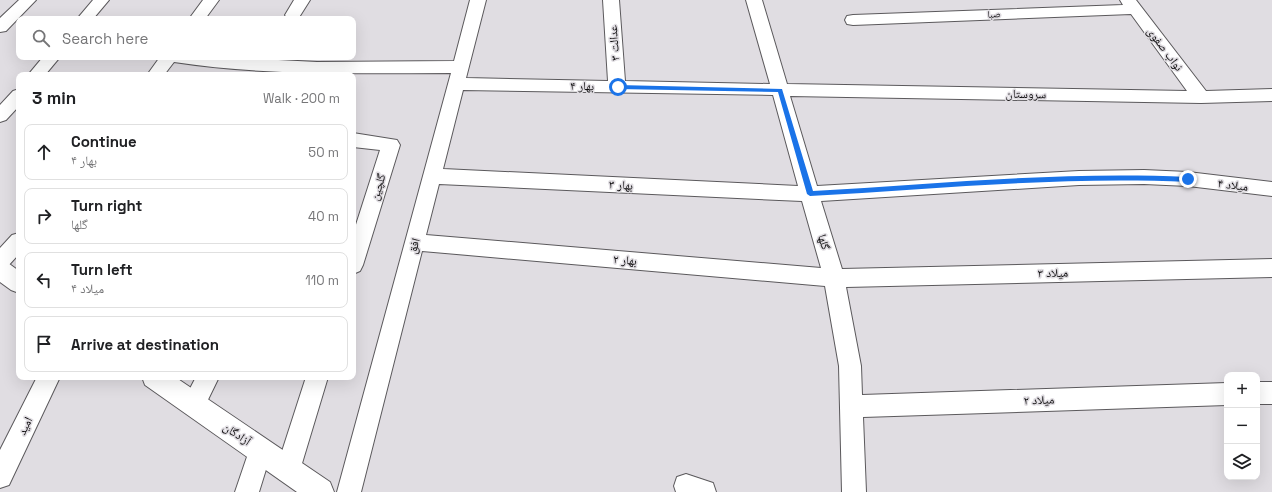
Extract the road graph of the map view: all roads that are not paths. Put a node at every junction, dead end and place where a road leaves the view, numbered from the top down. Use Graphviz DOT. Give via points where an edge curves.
graph roads {
  1 [pos="28,0"];
  2 [pos="101,0"];
  3 [pos="211,0"];
  4 [pos="302,0"];
  5 [pos="478,0"];
  6 [pos="611,0"];
  7 [pos="754,0"];
  8 [pos="1132,4"];
  9 [pos="293,15"];
  10 [pos="88,16"];
  11 [pos="199,16"];
  12 [pos="853,20"];
  13 [pos="0,27"];
  14 [pos="49,60"];
  15 [pos="167,60"];
  16 [pos="205,60"];
  17 [pos="266,66"];
  18 [pos="39,72"];
  19 [pos="157,72"];
  20 [pos="459,75"];
  21 [pos="618,87"];
  22 [pos="780,90"];
  23 [pos="1272,95"];
  24 [pos="16,97"];
  25 [pos="1201,97"];
  26 [pos="0,116"];
  27 [pos="356,140"];
  28 [pos="432,176"];
  29 [pos="1272,189"];
  30 [pos="810,194"];
  31 [pos="415,242"];
  32 [pos="16,244"];
  33 [pos="356,256"];
  34 [pos="0,261"];
  35 [pos="1272,268"];
  36 [pos="0,270"];
  37 [pos="834,278"];
  38 [pos="16,281"];
  39 [pos="48,380"];
  40 [pos="158,380"];
  41 [pos="206,380"];
  42 [pos="316,380"];
  43 [pos="1272,393"];
  44 [pos="1224,394"];
  45 [pos="1260,394"];
  46 [pos="194,404"];
  47 [pos="852,406"];
  48 [pos="260,450"];
  49 [pos="288,470"];
  50 [pos="0,476"];
  51 [pos="247,492"];
  52 [pos="320,492"];
  53 [pos="349,492"];
  54 [pos="854,492"];
  1 -- 13 [label="street"];
  2 -- 10 [label="street"];
  3 -- 11 [label="street"];
  4 -- 9 [label="street"];
  5 -- 20 [label="street, افق"];
  6 -- 21 [label="street, عدالت ۳"];
  7 -- 22 [label="street, گلها"];
  8 -- 12 [label="street, صبا"];
  8 -- 25 [label="street, نواب صفوی"];
  14 -- 18 [label="street"];
  15 -- 19 [label="street"];
  16 -- 17 [label="street, بهار ۴"];
  17 -- 20 [label="street, بهار ۴"];
  20 -- 21 [label="street, بهار ۴"];
  20 -- 28 [label="street, افق"];
  21 -- 22 [label="street, بهار ۴"];
  22 -- 25 [label="street, سروستان"];
  22 -- 30 [label="street, گلها"];
  23 -- 25 [label="street, سروستان"];
  24 -- 26 [label="street"];
  27 -- 33 [label="street, گلچین" via="391,145"];
  28 -- 30 [label="street, بهار ۳"];
  28 -- 31 [label="street, افق"];
  29 -- 30 [label="street, میلاد ۴" via="1188,179 1144,177 1079,178"];
  30 -- 37 [label="street, گلها"];
  31 -- 37 [label="street, بهار ۲"];
  31 -- 53 [label="street, افق"];
  32 -- 34 [label="street"];
  35 -- 37 [label="street, میلاد ۳"];
  36 -- 38 [label="street"];
  37 -- 47 [label="street, گلها" via="850,366"];
  39 -- 50 [label="street, امید"];
  40 -- 46 [label="street, آزادگان"];
  41 -- 46 [label="street"];
  42 -- 49 [label="street"];
  43 -- 45 [label="street"];
  44 -- 47 [label="street, میلاد ۲"];
  46 -- 48 [label="street, آزادگان"];
  47 -- 54 [label="street, گلها"];
  48 -- 49 [label="street, آزادگان"];
  48 -- 51 [label="street"];
  49 -- 52 [label="street, آزادگان"];
}
